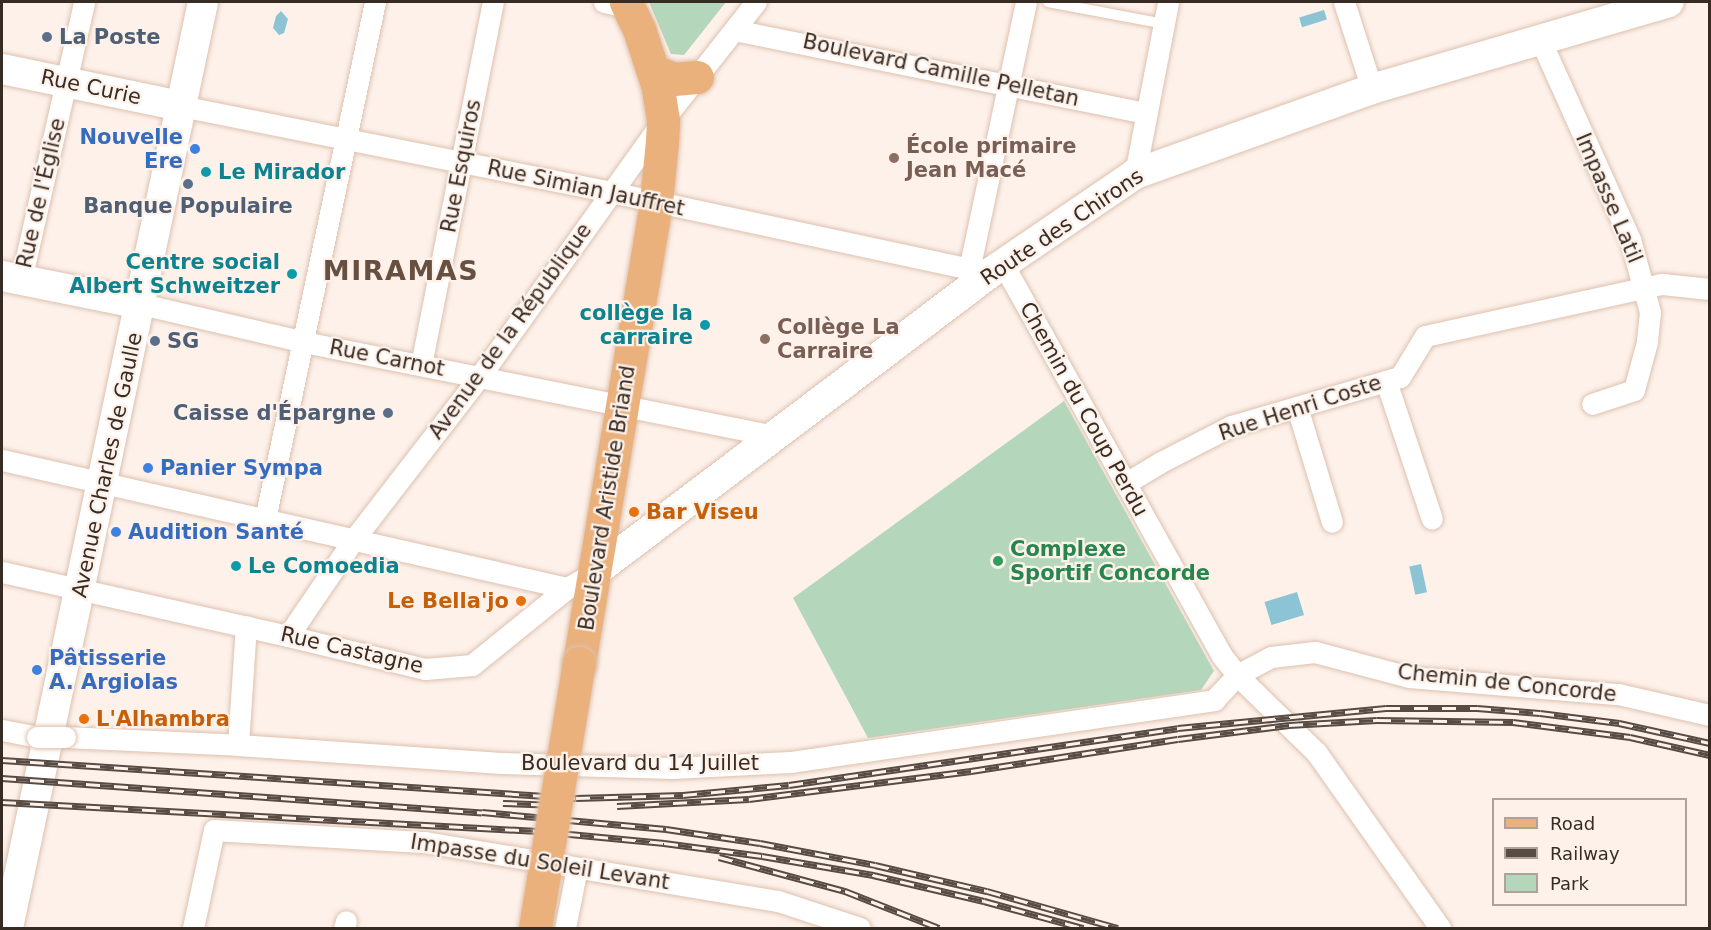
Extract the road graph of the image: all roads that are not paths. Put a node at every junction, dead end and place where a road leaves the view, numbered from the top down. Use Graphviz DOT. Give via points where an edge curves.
graph roads {
  1 [pos="84,2"];
  2 [pos="203,2"];
  3 [pos="375,2"];
  4 [pos="493,2"];
  5 [pos="756,2"];
  6 [pos="1026,2"];
  7 [pos="1048,2"];
  8 [pos="1168,2"];
  9 [pos="1344,2"];
  10 [pos="1669,2"];
  11 [pos="619,3"];
  12 [pos="1164,24"];
  13 [pos="734,30"];
  14 [pos="1540,39"];
  15 [pos="2,69"];
  16 [pos="653,71"];
  17 [pos="697,77"];
  18 [pos="66,82"];
  19 [pos="1008,84"];
  20 [pos="1372,89"];
  21 [pos="181,106"];
  22 [pos="1147,113"];
  23 [pos="663,120"];
  24 [pos="346,139"];
  25 [pos="462,162"];
  26 [pos="1135,174"];
  27 [pos="611,192"];
  28 [pos="651,201"];
  29 [pos="634,257"];
  30 [pos="988,269"];
  31 [pos="11,278"];
  32 [pos="1645,288"];
  33 [pos="1710,290"];
  34 [pos="141,304"];
  35 [pos="622,328"];
  36 [pos="304,342"];
  37 [pos="421,365"];
  38 [pos="480,376"];
  39 [pos="1386,381"];
  40 [pos="1592,404"];
  41 [pos="623,405"];
  42 [pos="1297,407"];
  43 [pos="776,436"];
  44 [pos="2,460"];
  45 [pos="104,482"];
  46 [pos="1126,483"];
  47 [pos="265,519"];
  48 [pos="1432,519"];
  49 [pos="1332,522"];
  50 [pos="354,539"];
  51 [pos="596,571"];
  52 [pos="2,572"];
  53 [pos="567,588"];
  54 [pos="80,591"];
  55 [pos="246,626"];
  56 [pos="288,636"];
  57 [pos="1237,675"];
  58 [pos="1710,715"];
  59 [pos="2,730"];
  60 [pos="238,745"];
  61 [pos="577,868"];
  62 [pos="8,928"];
  63 [pos="193,928"];
  64 [pos="536,928"];
  65 [pos="565,928"];
  66 [pos="860,928"];
  67 [pos="1440,928"];
  1 -- 18 [label="street, Rue de l'Église"];
  2 -- 21 [label="main road, Avenue Charles de Gaulle"];
  3 -- 24 [label="street"];
  4 -- 25 [label="street, Rue Esquiros"];
  5 -- 13 [label="street, Avenue de la République"];
  6 -- 19 [label="street"];
  7 -- 12 [label="lane"];
  8 -- 12 [label="street"];
  9 -- 20 [label="street"];
  10 -- 14 [label="main road, Route des Chirons"];
  11 -- 16 [label="main road, Boulevard Aristide Briand" via="639,28"];
  12 -- 22 [label="street"];
  13 -- 17 [label="street, Avenue de la République"];
  13 -- 19 [label="street, Boulevard Camille Pelletan"];
  14 -- 20 [label="main road, Route des Chirons"];
  14 -- 32 [label="street, Impasse Latil" via="1630,238"];
  15 -- 18 [label="main road, Rue Curie"];
  16 -- 17 [label="main road" via="674,79"];
  16 -- 23 [label="main road, Boulevard Aristide Briand"];
  17 -- 23 [label="street, Avenue de la République"];
  18 -- 21 [label="main road, Rue Curie"];
  18 -- 31 [label="street, Rue de l'Église"];
  19 -- 22 [label="street, Boulevard Camille Pelletan"];
  19 -- 30 [label="street"];
  20 -- 26 [label="main road, Route des Chirons"];
  21 -- 24 [label="street, Rue Simian Jauffret"];
  21 -- 34 [label="main road, Avenue Charles de Gaulle"];
  22 -- 26 [label="street"];
  23 -- 27 [label="street, Avenue de la République"];
  23 -- 28 [label="main road, Boulevard Aristide Briand"];
  24 -- 25 [label="street, Rue Simian Jauffret"];
  24 -- 36 [label="street"];
  25 -- 27 [label="street, Rue Simian Jauffret"];
  25 -- 37 [label="street, Rue Esquiros"];
  26 -- 30 [label="main road, Route des Chirons"];
  27 -- 28 [label="street, Rue Simian Jauffret"];
  27 -- 38 [label="street, Avenue de la République"];
  28 -- 29 [label="lane"];
  28 -- 30 [label="street, Rue Simian Jauffret"];
  28 -- 41 [label="main road, Boulevard Aristide Briand"];
  30 -- 43 [label="main road, Route des Chirons"];
  30 -- 46 [label="street, Chemin du Coup Perdu"];
  31 -- 34 [label="main road"];
  32 -- 33 [label="street, Rue Henri Coste" via="1662,284"];
  32 -- 39 [label="street, Rue Henri Coste" via="1425,336 1400,377"];
  32 -- 40 [label="street, Impasse Latil" via="1650,312 1647,342 1634,390"];
  34 -- 36 [label="street, Rue Carnot"];
  34 -- 45 [label="main road, Avenue Charles de Gaulle"];
  35 -- 41 [label="lane"];
  36 -- 37 [label="street, Rue Carnot"];
  36 -- 47 [label="street"];
  37 -- 38 [label="street, Rue Carnot"];
  38 -- 41 [label="street, Rue Carnot"];
  38 -- 50 [label="street, Avenue de la République"];
  39 -- 42 [label="street, Rue Henri Coste"];
  39 -- 48 [label="street"];
  41 -- 43 [label="street, Rue Carnot"];
  41 -- 51 [label="main road, Boulevard Aristide Briand"];
  42 -- 46 [label="street, Rue Henri Coste" via="1231,426"];
  42 -- 49 [label="street"];
  43 -- 51 [label="main road, Route des Chirons"];
  44 -- 45 [label="street"];
  45 -- 47 [label="street"];
  45 -- 54 [label="main road, Avenue Charles de Gaulle"];
  46 -- 57 [label="street, Chemin du Coup Perdu" via="1223,657"];
  47 -- 50 [label="street"];
  50 -- 53 [label="street"];
  50 -- 56 [label="street, Avenue de la République"];
  51 -- 53 [label="street, Rue Castagne"];
  51 -- 64 [label="main road, Boulevard Aristide Briand, bridge"];
  52 -- 54 [label="street, Rue Castagne"];
  53 -- 56 [label="street, Rue Castagne" via="472,665 425,669"];
  54 -- 55 [label="street, Rue Castagne"];
  54 -- 62 [label="main road, Avenue Charles de Gaulle"];
  55 -- 56 [label="street, Rue Castagne"];
  55 -- 60 [label="street"];
  57 -- 58 [label="street, Chemin de Concorde" via="1271,657 1315,652 1409,677 1618,694"];
  57 -- 60 [label="street, Boulevard du 14 Juillet" via="1214,700 790,762 672,768 501,763"];
  57 -- 67 [label="street, Chemin du Coup Perdu" via="1316,752"];
  59 -- 60 [label="street, Boulevard du 14 Juillet, bridge" via="33,736"];
  61 -- 63 [label="street, Impasse du Soleil Levant" via="425,842 214,830"];
  61 -- 65 [label="street"];
  61 -- 66 [label="street, Impasse du Soleil Levant" via="778,901"];
}
